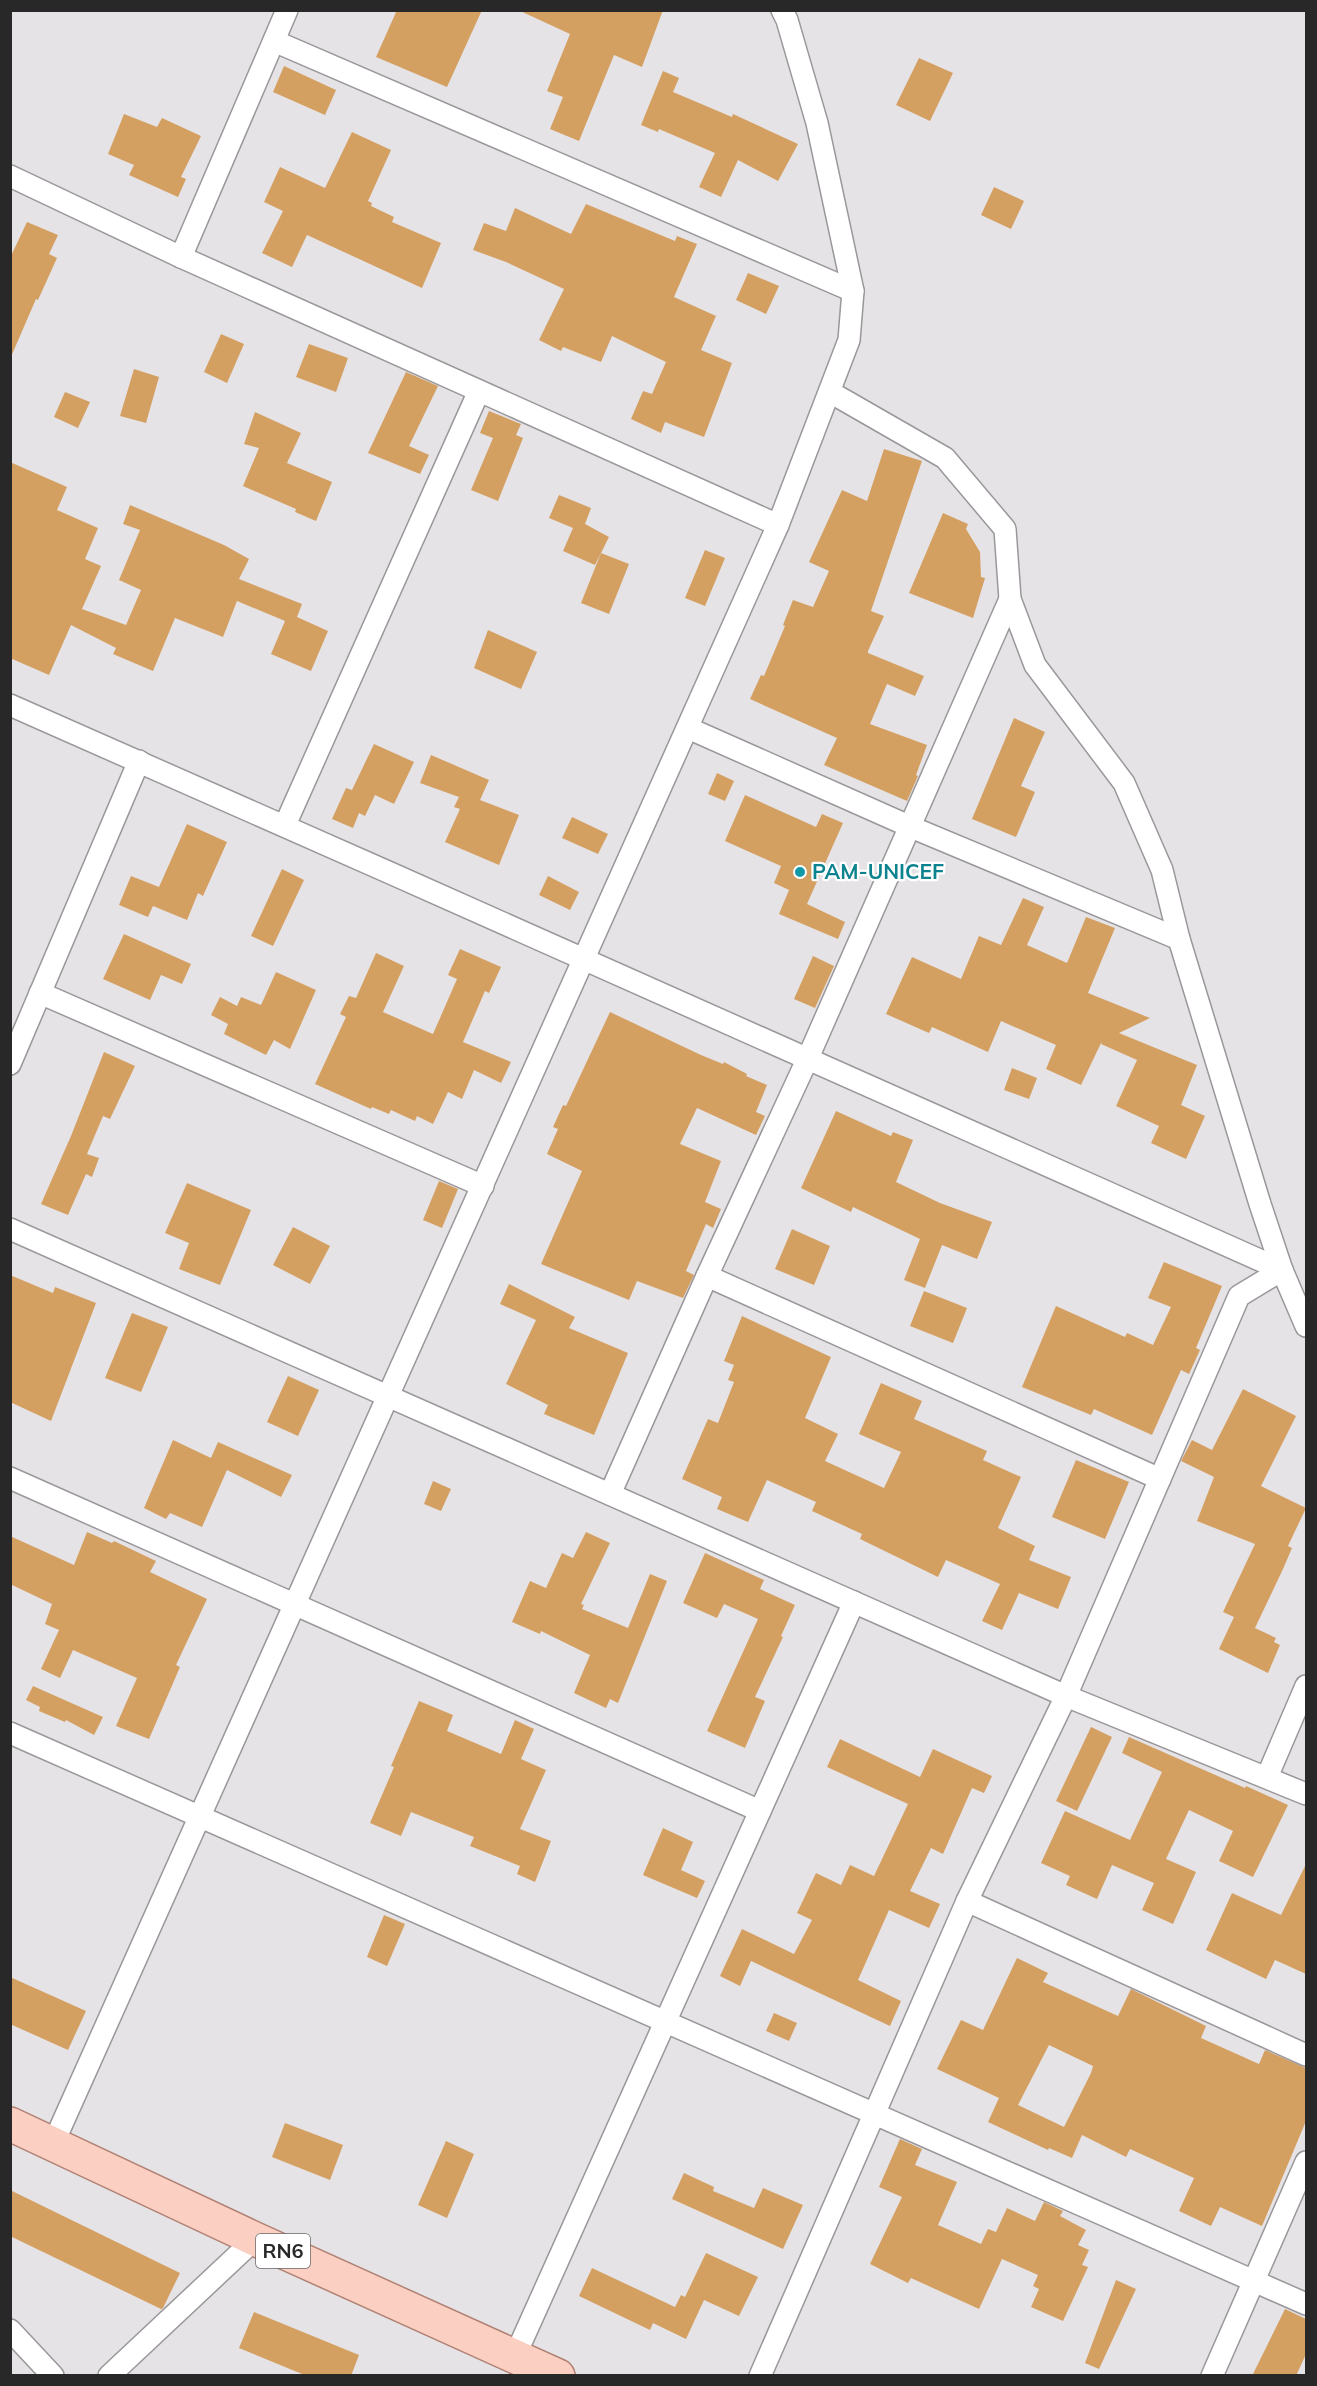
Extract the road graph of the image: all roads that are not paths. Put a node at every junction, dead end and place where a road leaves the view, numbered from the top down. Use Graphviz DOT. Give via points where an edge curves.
graph roads {
  1 [pos="287,10"];
  2 [pos="766,10"];
  3 [pos="788,14"];
  4 [pos="274,41"];
  5 [pos="10,176"];
  6 [pos="181,257"];
  7 [pos="853,291"];
  8 [pos="479,391"];
  9 [pos="830,392"];
  10 [pos="778,525"];
  11 [pos="1010,599"];
  12 [pos="10,705"];
  13 [pos="688,728"];
  14 [pos="139,761"];
  15 [pos="285,825"];
  16 [pos="911,827"];
  17 [pos="1179,939"];
  18 [pos="584,960"];
  19 [pos="40,993"];
  20 [pos="807,1060"];
  21 [pos="10,1064"];
  22 [pos="483,1186"];
  23 [pos="10,1229"];
  24 [pos="1282,1270"];
  25 [pos="707,1276"];
  26 [pos="1306,1326"];
  27 [pos="389,1396"];
  28 [pos="10,1478"];
  29 [pos="1160,1479"];
  30 [pos="610,1494"];
  31 [pos="854,1602"];
  32 [pos="294,1606"];
  33 [pos="1306,1686"];
  34 [pos="1066,1696"];
  35 [pos="10,1733"];
  36 [pos="1267,1777"];
  37 [pos="1306,1794"];
  38 [pos="760,1811"];
  39 [pos="200,1817"];
  40 [pos="967,1901"];
  41 [pos="665,2022"];
  42 [pos="1306,2055"];
  43 [pos="874,2114"];
  44 [pos="10,2124"];
  45 [pos="53,2144"];
  46 [pos="1306,2162"];
  47 [pos="255,2239"];
  48 [pos="1254,2281"];
  49 [pos="1306,2304"];
  50 [pos="10,2330"];
  51 [pos="515,2356"];
  52 [pos="52,2376"];
  53 [pos="109,2376"];
  54 [pos="558,2376"];
  55 [pos="760,2376"];
  56 [pos="1212,2376"];
  1 -- 4 [label="street"];
  2 -- 3 [label="street"];
  3 -- 7 [label="street" via="817,123"];
  4 -- 6 [label="street"];
  4 -- 7 [label="street"];
  5 -- 6 [label="street"];
  6 -- 8 [label="street"];
  7 -- 9 [label="street" via="849,340"];
  8 -- 10 [label="street"];
  8 -- 15 [label="street"];
  9 -- 10 [label="street"];
  9 -- 11 [label="street" via="945,458 1005,529"];
  10 -- 13 [label="street"];
  11 -- 16 [label="street"];
  11 -- 17 [label="street" via="1035,665 1124,783 1162,870"];
  12 -- 14 [label="street"];
  13 -- 16 [label="street"];
  13 -- 18 [label="street"];
  14 -- 15 [label="street"];
  14 -- 19 [label="street"];
  15 -- 18 [label="street"];
  16 -- 17 [label="street"];
  16 -- 20 [label="street"];
  17 -- 24 [label="street"];
  18 -- 20 [label="street"];
  18 -- 22 [label="street"];
  19 -- 21 [label="street"];
  19 -- 22 [label="street"];
  20 -- 24 [label="street"];
  20 -- 25 [label="street"];
  22 -- 27 [label="street"];
  23 -- 27 [label="street"];
  24 -- 26 [label="street"];
  24 -- 29 [label="street" via="1239,1296"];
  25 -- 29 [label="street"];
  25 -- 30 [label="street"];
  27 -- 30 [label="street"];
  27 -- 32 [label="street"];
  28 -- 32 [label="street"];
  29 -- 34 [label="street"];
  30 -- 31 [label="street"];
  31 -- 34 [label="street"];
  31 -- 38 [label="street"];
  32 -- 38 [label="street"];
  32 -- 39 [label="street"];
  33 -- 36 [label="street"];
  34 -- 36 [label="street"];
  34 -- 40 [label="street"];
  35 -- 39 [label="street"];
  36 -- 37 [label="street"];
  38 -- 41 [label="street"];
  39 -- 41 [label="street"];
  39 -- 45 [label="street"];
  40 -- 42 [label="street"];
  40 -- 43 [label="street"];
  41 -- 43 [label="street"];
  41 -- 51 [label="street"];
  43 -- 48 [label="street"];
  43 -- 55 [label="street"];
  44 -- 45 [label="main road, RN6"];
  45 -- 47 [label="main road, RN6"];
  46 -- 48 [label="street"];
  47 -- 51 [label="main road, RN6"];
  47 -- 53 [label="street"];
  48 -- 49 [label="street"];
  48 -- 56 [label="street"];
  50 -- 52 [label="street"];
  51 -- 54 [label="main road, RN6"];
}
